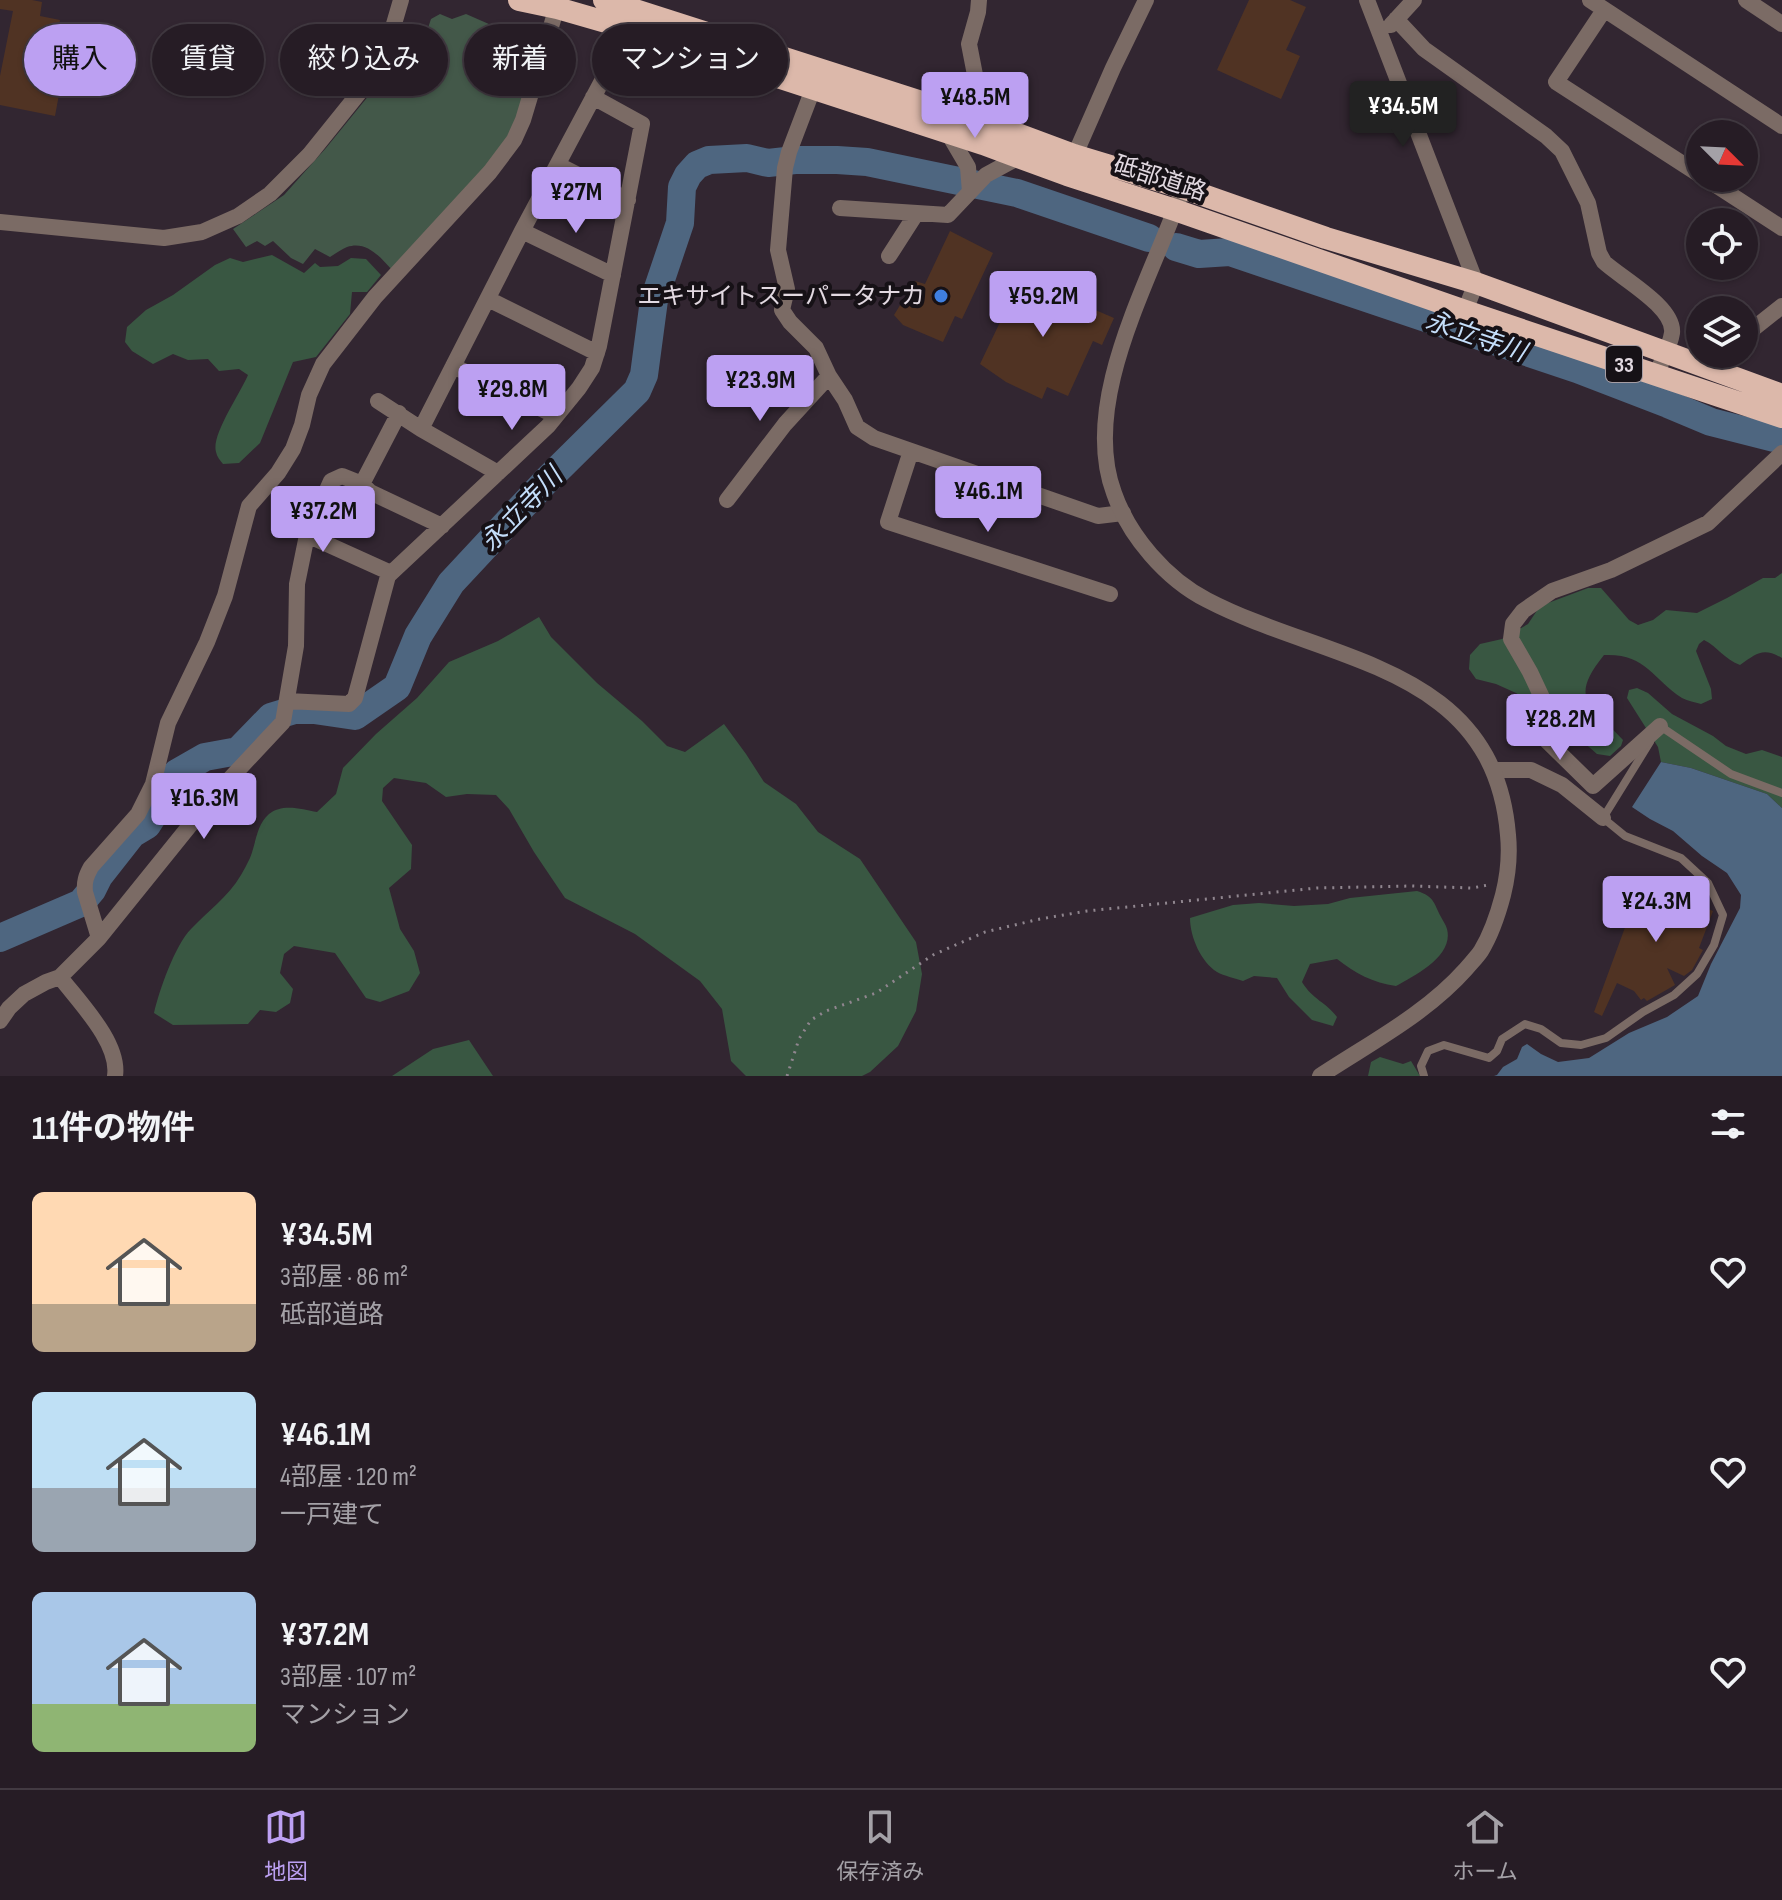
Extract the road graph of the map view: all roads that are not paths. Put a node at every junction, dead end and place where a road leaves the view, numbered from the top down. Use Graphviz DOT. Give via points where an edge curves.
graph roads {
  1 [pos="401,0"];
  2 [pos="519,0"];
  3 [pos="604,0"];
  4 [pos="979,0"];
  5 [pos="1146,0"];
  6 [pos="1367,0"];
  7 [pos="1414,0"];
  8 [pos="1590,0"];
  9 [pos="1746,0"];
  10 [pos="558,4"];
  11 [pos="1604,10"];
  12 [pos="1396,19"];
  13 [pos="634,20"];
  14 [pos="1782,24"];
  15 [pos="1381,36"];
  16 [pos="813,89"];
  17 [pos="593,97"];
  18 [pos="1782,126"];
  19 [pos="948,133"];
  20 [pos="986,134"];
  21 [pos="1019,157"];
  22 [pos="558,165"];
  23 [pos="1070,165"];
  24 [pos="1686,166"];
  25 [pos="1183,188"];
  26 [pos="970,192"];
  27 [pos="1727,192"];
  28 [pos="628,200"];
  29 [pos="840,208"];
  30 [pos="1175,210"];
  31 [pos="916,214"];
  32 [pos="0,222"];
  33 [pos="1782,228"];
  34 [pos="522,231"];
  35 [pos="889,256"];
  36 [pos="613,275"];
  37 [pos="1476,283"];
  38 [pos="488,299"];
  39 [pos="1782,306"];
  40 [pos="1465,311"];
  41 [pos="1758,325"];
  42 [pos="1665,352"];
  43 [pos="597,353"];
  44 [pos="453,366"];
  45 [pos="1737,368"];
  46 [pos="1656,375"];
  47 [pos="829,376"];
  48 [pos="1733,377"];
  49 [pos="1782,395"];
  50 [pos="378,401"];
  51 [pos="399,413"];
  52 [pos="556,416"];
  53 [pos="1782,417"];
  54 [pos="421,429"];
  55 [pos="911,451"];
  56 [pos="1782,453"];
  57 [pos="498,473"];
  58 [pos="362,484"];
  59 [pos="727,500"];
  60 [pos="1123,513"];
  61 [pos="442,526"];
  62 [pos="307,535"];
  63 [pos="391,573"];
  64 [pos="1110,594"];
  65 [pos="285,710"];
  66 [pos="1660,726"];
  67 [pos="1494,770"];
  68 [pos="1782,793"];
  69 [pos="1603,818"];
  70 [pos="99,938"];
  71 [pos="60,977"];
  72 [pos="0,1021"];
  73 [pos="115,1076"];
  74 [pos="1320,1076"];
  75 [pos="1424,1076"];
  1 -- 32 [label="street" via="389,41 363,88 309,155 270,194 238,216 202,232 164,238"];
  2 -- 10 [label="highway, 砥部道路 / 33"];
  3 -- 13 [label="highway, 砥部道路 / 33"];
  4 -- 20 [label="street" via="969,44"];
  5 -- 23 [label="street"];
  6 -- 15 [label="street"];
  7 -- 12 [label="street"];
  8 -- 11 [label="street"];
  9 -- 14 [label="street"];
  10 -- 13 [label="highway, 砥部道路 / 33"];
  10 -- 70 [label="street" via="514,140 323,364 293,449 249,506 225,596 168,723 153,784 138,814 91,867 84,884"];
  11 -- 18 [label="street"];
  11 -- 24 [label="street" via="1556,82"];
  12 -- 15 [label="street"];
  12 -- 42 [label="street" via="1424,49 1562,151 1588,203 1604,262 1656,303 1672,324"];
  13 -- 16 [label="highway, 砥部道路 / 33"];
  13 -- 17 [label="street"];
  13 -- 20 [label="highway, 砥部道路 / 33"];
  15 -- 37 [label="street"];
  16 -- 19 [label="highway, 砥部道路 / 33"];
  16 -- 47 [label="street" via="787,160 778,250 787,289 782,310 816,348"];
  17 -- 22 [label="street"];
  17 -- 28 [label="street" via="642,124"];
  19 -- 20 [label="highway, 砥部道路 / 33"];
  19 -- 26 [label="street" via="968,167"];
  20 -- 21 [label="highway, 砥部道路 / 33"];
  20 -- 23 [label="highway, 砥部道路 / 33"];
  21 -- 23 [label="highway, 砥部道路 / 33"];
  21 -- 26 [label="street" via="986,175"];
  22 -- 28 [label="street"];
  22 -- 34 [label="street"];
  23 -- 25 [label="highway, 砥部道路 / 33"];
  23 -- 30 [label="highway, 砥部道路 / 33"];
  25 -- 30 [label="street"];
  25 -- 37 [label="highway, 砥部道路 / 33"];
  26 -- 31 [label="street" via="948,215"];
  27 -- 33 [label="street"];
  28 -- 36 [label="street"];
  29 -- 31 [label="street"];
  30 -- 40 [label="highway, 砥部道路 / 33"];
  30 -- 60 [label="street" via="1117,356 1107,406 1104,449"];
  31 -- 35 [label="street"];
  34 -- 36 [label="street"];
  34 -- 38 [label="street"];
  36 -- 43 [label="street"];
  37 -- 40 [label="street"];
  37 -- 42 [label="highway, 砥部道路 / 33"];
  38 -- 43 [label="street"];
  38 -- 44 [label="street"];
  39 -- 41 [label="street"];
  40 -- 46 [label="highway, 砥部道路 / 33"];
  42 -- 46 [label="street"];
  42 -- 48 [label="highway, 砥部道路 / 33"];
  43 -- 52 [label="street" via="579,388"];
  44 -- 52 [label="street"];
  44 -- 54 [label="street"];
  45 -- 48 [label="street"];
  46 -- 53 [label="highway, 砥部道路 / 33"];
  47 -- 55 [label="street" via="857,427"];
  47 -- 59 [label="street"];
  48 -- 49 [label="highway, 砥部道路 / 33"];
  50 -- 51 [label="street"];
  51 -- 54 [label="street"];
  51 -- 58 [label="street"];
  52 -- 57 [label="street"];
  54 -- 57 [label="street"];
  55 -- 60 [label="street" via="1098,516"];
  55 -- 64 [label="street" via="888,522"];
  56 -- 66 [label="street" via="1708,523 1611,570 1552,591 1513,624 1511,639 1545,704 1542,736 1593,786"];
  57 -- 61 [label="street"];
  58 -- 61 [label="street"];
  58 -- 62 [label="street" via="342,476 331,481"];
  60 -- 67 [label="street" via="1166,571 1204,599 1399,676 1437,699 1470,730"];
  61 -- 63 [label="street"];
  62 -- 63 [label="street"];
  62 -- 65 [label="street"];
  63 -- 65 [label="street" via="355,698 349,704"];
  65 -- 70 [label="street"];
  66 -- 68 [label="lane" via="1731,774"];
  66 -- 69 [label="lane"];
  67 -- 69 [label="street" via="1531,770 1562,785"];
  67 -- 74 [label="street" via="1510,848 1497,919 1481,952 1419,1011"];
  69 -- 75 [label="lane" via="1625,836 1681,858 1708,883 1723,915 1697,974 1606,1038 1581,1045 1561,1043 1525,1024 1502,1039 1489,1058 1444,1045 1428,1051 1421,1066"];
  70 -- 71 [label="street"];
  71 -- 72 [label="street" via="24,994"];
  71 -- 73 [label="street" via="103,1034"];
}
